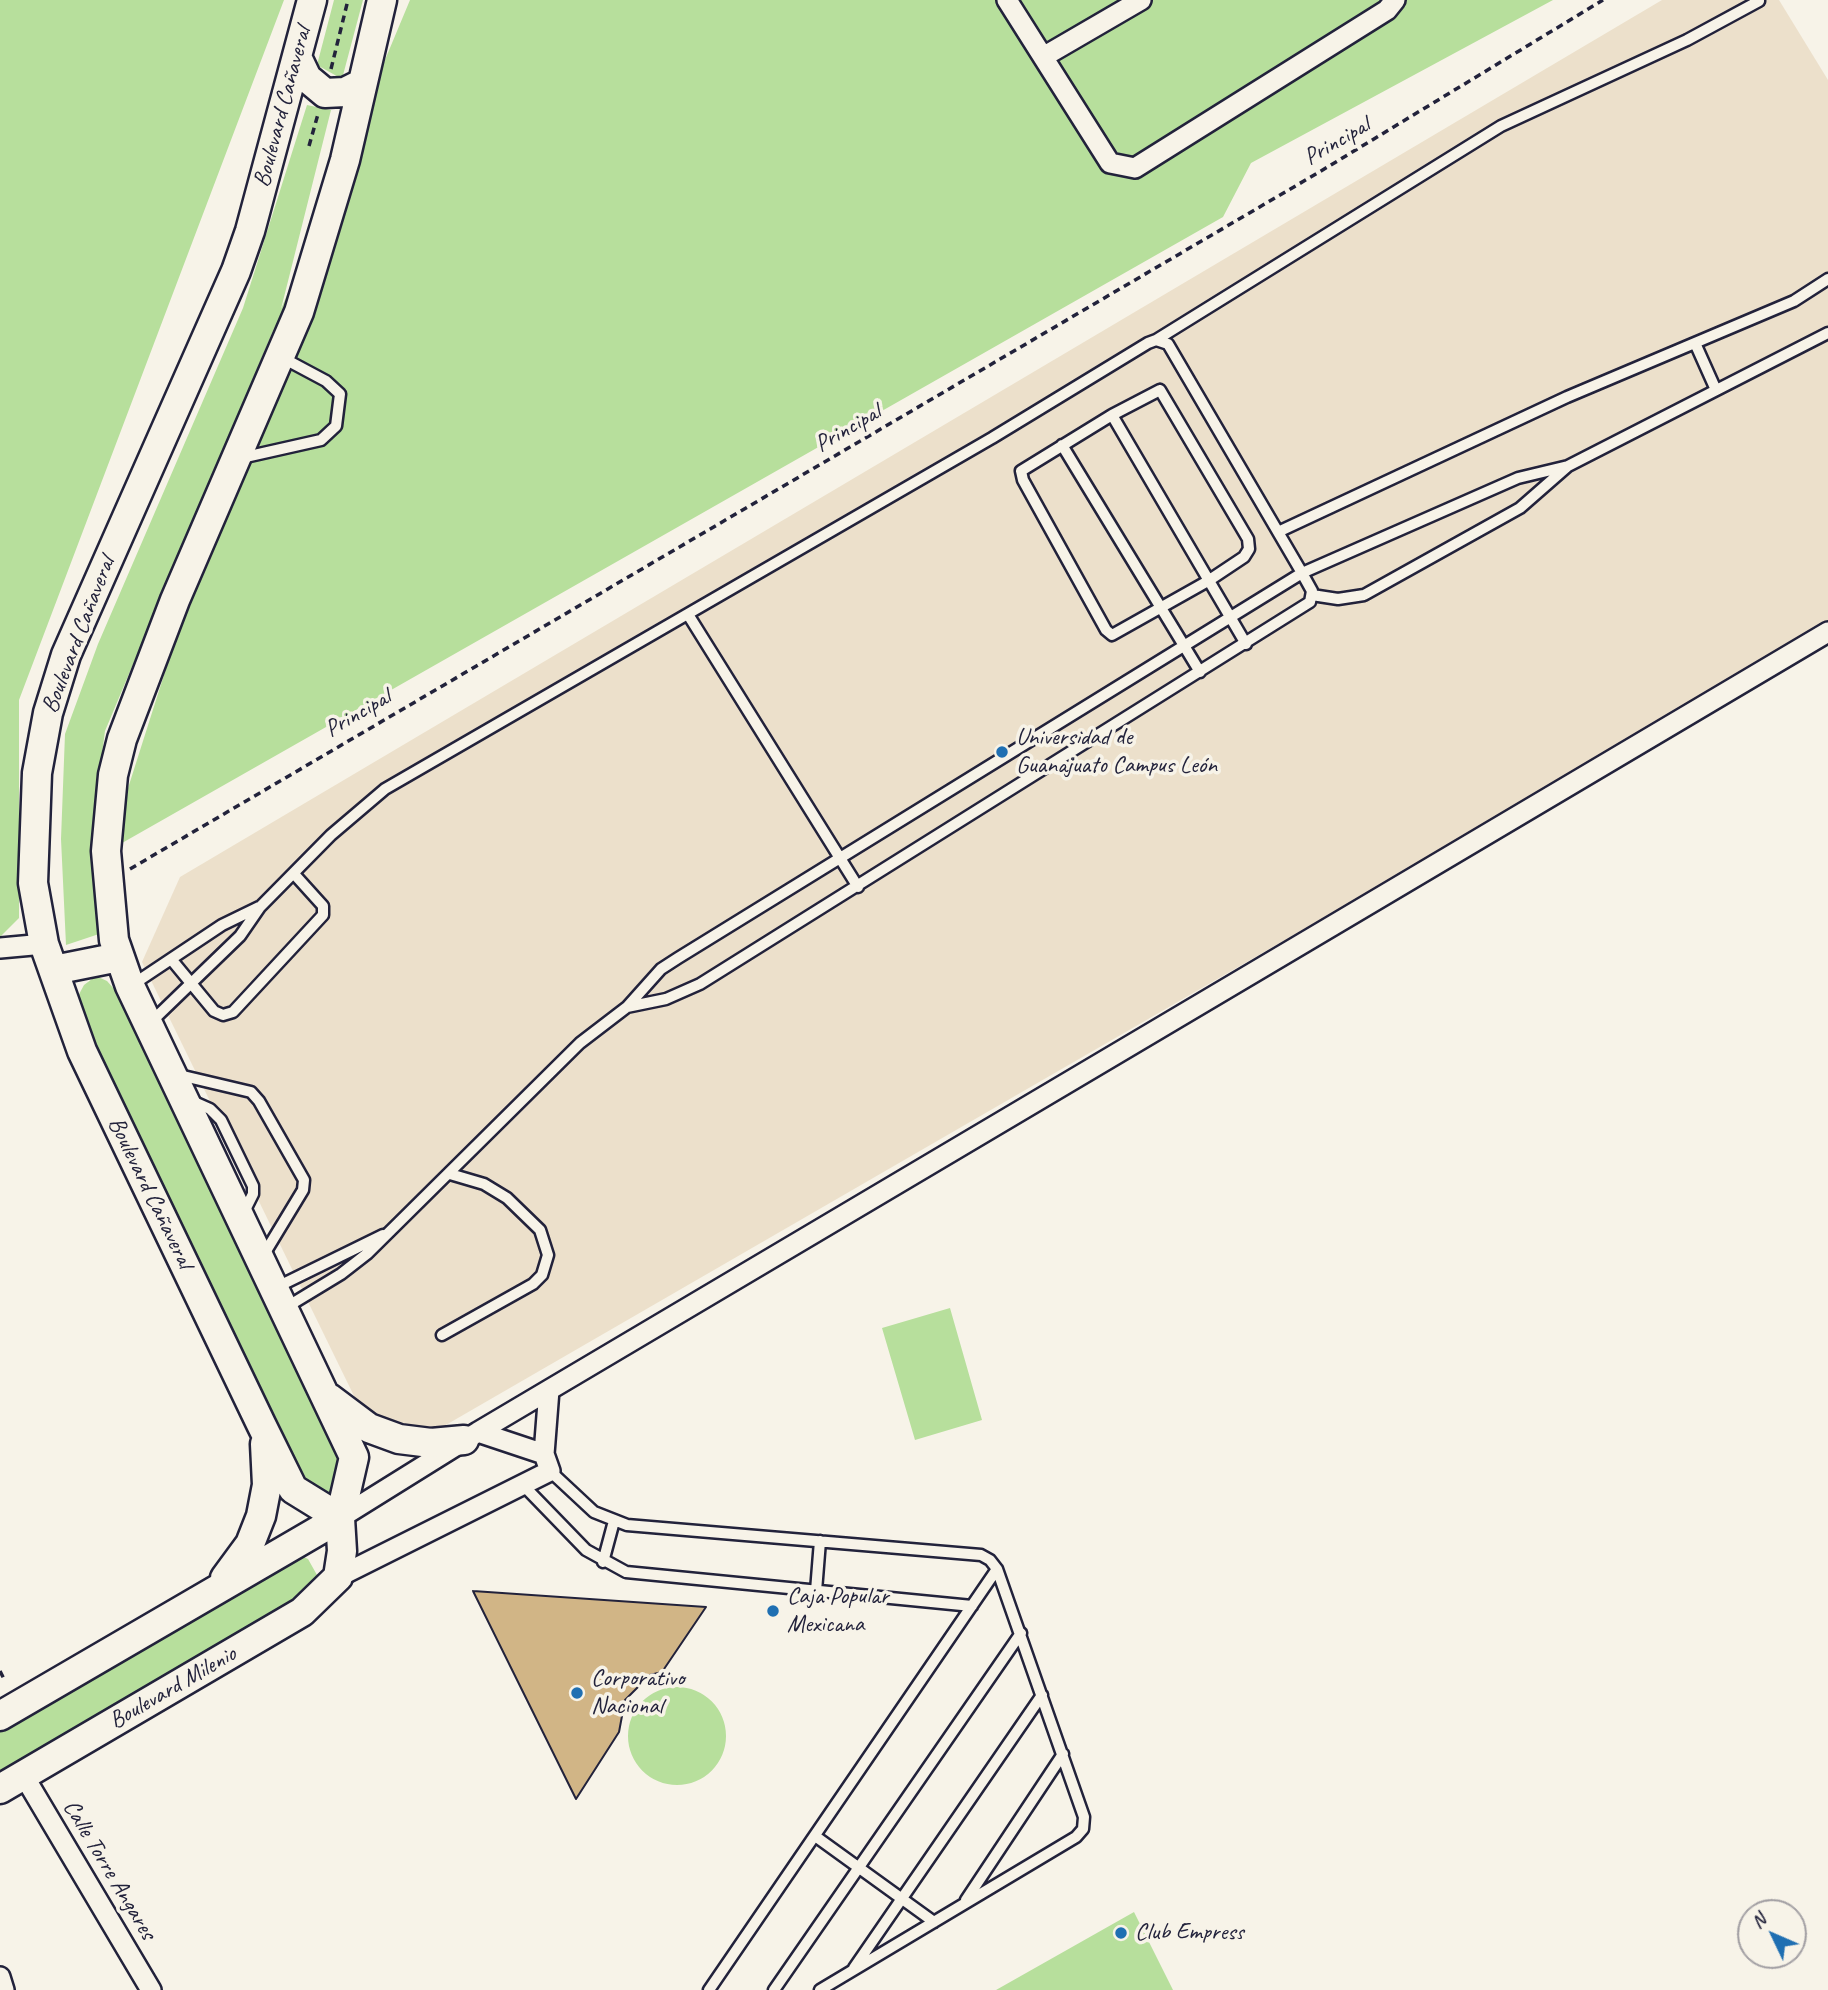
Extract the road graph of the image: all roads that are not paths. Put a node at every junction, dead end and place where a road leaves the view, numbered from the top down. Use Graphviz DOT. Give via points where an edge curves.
graph roads {
  1 [pos="312,0"];
  2 [pos="382,0"];
  3 [pos="1007,0"];
  4 [pos="1141,0"];
  5 [pos="1395,0"];
  6 [pos="1759,1"];
  7 [pos="297,57"];
  8 [pos="1043,57"];
  9 [pos="361,84"];
  10 [pos="1828,279"];
  11 [pos="1828,332"];
  12 [pos="1156,340"];
  13 [pos="1695,343"];
  14 [pos="281,357"];
  15 [pos="1716,390"];
  16 [pos="1112,415"];
  17 [pos="1062,445"];
  18 [pos="237,458"];
  19 [pos="1568,467"];
  20 [pos="1278,532"];
  21 [pos="1302,573"];
  22 [pos="1208,580"];
  23 [pos="1312,595"];
  24 [pos="1161,609"];
  25 [pos="689,616"];
  26 [pos="1230,617"];
  27 [pos="1828,632"];
  28 [pos="1245,644"];
  29 [pos="1184,646"];
  30 [pos="1200,672"];
  31 [pos="840,859"];
  32 [pos="295,875"];
  33 [pos="858,887"];
  34 [pos="260,907"];
  35 [pos="44,944"];
  36 [pos="0,948"];
  37 [pos="120,957"];
  38 [pos="171,959"];
  39 [pos="54,970"];
  40 [pos="191,983"];
  41 [pos="130,986"];
  42 [pos="626,1007"];
  43 [pos="147,1026"];
  44 [pos="175,1084"];
  45 [pos="450,1174"];
  46 [pos="387,1233"];
  47 [pos="259,1263"];
  48 [pos="277,1300"];
  49 [pos="442,1335"];
  50 [pos="318,1386"];
  51 [pos="549,1390"];
  52 [pos="261,1424"];
  53 [pos="471,1436"];
  54 [pos="547,1462"];
  55 [pos="524,1486"];
  56 [pos="340,1518"];
  57 [pos="614,1521"];
  58 [pos="820,1541"];
  59 [pos="603,1562"];
  60 [pos="997,1569"];
  61 [pos="338,1577"];
  62 [pos="816,1591"];
  63 [pos="211,1592"];
  64 [pos="972,1606"];
  65 [pos="1021,1633"];
  66 [pos="1042,1695"];
  67 [pos="9,1707"];
  68 [pos="1063,1754"];
  69 [pos="12,1782"];
  70 [pos="815,1836"];
  71 [pos="859,1867"];
  72 [pos="901,1898"];
  73 [pos="964,1903"];
  74 [pos="934,1922"];
  75 [pos="851,1972"];
  76 [pos="151,1990"];
  77 [pos="709,1990"];
  78 [pos="774,1990"];
  79 [pos="820,1990"];
  1 -- 7 [label="street, Boulevard Cañaveral"];
  2 -- 9 [label="street"];
  3 -- 8 [label="street"];
  4 -- 8 [label="street"];
  5 -- 8 [label="street" via="1387,10 1135,168 1110,163"];
  6 -- 12 [label="lane" via="1687,40 1501,126"];
  7 -- 9 [label="street" via="307,78 324,93 345,92"];
  7 -- 35 [label="street, Boulevard Cañaveral" via="236,271 92,592 48,713 33,828 33,883"];
  9 -- 14 [label="street" via="325,233"];
  10 -- 13 [label="lane" via="1794,301"];
  11 -- 15 [label="lane"];
  12 -- 20 [label="lane" via="1172,348"];
  12 -- 25 [label="lane"];
  13 -- 15 [label="lane"];
  13 -- 20 [label="lane" via="1567,397"];
  14 -- 18 [label="street"];
  14 -- 18 [label="lane" via="326,381 340,394 336,426 321,440"];
  15 -- 19 [label="lane"];
  16 -- 17 [label="lane"];
  16 -- 22 [label="lane"];
  16 -- 22 [label="lane" via="1152,392 1163,392 1250,544 1244,557"];
  17 -- 24 [label="lane"];
  17 -- 24 [label="lane" via="1027,465 1021,475 1106,630 1115,635"];
  18 -- 37 [label="street" via="175,600 122,739 113,775 107,882"];
  19 -- 21 [label="lane" via="1518,478"];
  19 -- 23 [label="lane" via="1520,508 1364,595 1338,600"];
  20 -- 21 [label="lane"];
  21 -- 23 [label="lane"];
  21 -- 26 [label="lane"];
  22 -- 24 [label="lane"];
  22 -- 26 [label="lane"];
  23 -- 28 [label="lane" via="1306,606"];
  24 -- 29 [label="lane"];
  25 -- 31 [label="lane"];
  25 -- 32 [label="lane" via="385,789"];
  26 -- 28 [label="lane"];
  26 -- 29 [label="lane"];
  27 -- 51 [label="street"];
  28 -- 30 [label="lane"];
  29 -- 30 [label="lane"];
  29 -- 31 [label="lane"];
  30 -- 33 [label="lane"];
  31 -- 33 [label="lane"];
  31 -- 42 [label="lane" via="661,969"];
  32 -- 34 [label="lane"];
  32 -- 40 [label="lane" via="323,906 323,915 233,1012 223,1015 214,1011"];
  33 -- 42 [label="lane" via="700,984 666,999"];
  34 -- 38 [label="lane" via="222,925"];
  34 -- 40 [label="lane" via="240,936"];
  35 -- 36 [label="street"];
  35 -- 39 [label="street, Boulevard Cañaveral"];
  37 -- 39 [label="street"];
  37 -- 41 [label="street"];
  38 -- 40 [label="lane"];
  38 -- 41 [label="lane"];
  39 -- 52 [label="street, Boulevard Cañaveral" via="82,1051"];
  40 -- 43 [label="lane"];
  41 -- 43 [label="street"];
  42 -- 45 [label="lane" via="580,1043"];
  43 -- 44 [label="street"];
  44 -- 47 [label="street"];
  44 -- 47 [label="lane" via="251,1092 304,1180 303,1190"];
  45 -- 46 [label="lane"];
  45 -- 49 [label="lane" via="484,1184 508,1198 540,1230 548,1255 533,1284"];
  46 -- 48 [label="lane"];
  46 -- 48 [label="lane" via="341,1274"];
  47 -- 48 [label="street"];
  48 -- 50 [label="street"];
  50 -- 53 [label="street" via="341,1410 399,1439 431,1443"];
  50 -- 56 [label="street" via="354,1457"];
  51 -- 53 [label="street"];
  51 -- 54 [label="street"];
  52 -- 56 [label="street, Boulevard Cañaveral" via="293,1489"];
  52 -- 63 [label="street" via="267,1475 261,1516 233,1570"];
  53 -- 54 [label="street"];
  53 -- 56 [label="street"];
  54 -- 55 [label="street"];
  54 -- 57 [label="lane" via="587,1506"];
  55 -- 59 [label="lane" via="577,1542"];
  55 -- 61 [label="street"];
  56 -- 61 [label="street"];
  56 -- 63 [label="street"];
  57 -- 58 [label="lane"];
  57 -- 59 [label="lane"];
  58 -- 60 [label="lane" via="981,1555"];
  58 -- 62 [label="lane"];
  59 -- 62 [label="lane" via="626,1572"];
  60 -- 64 [label="lane"];
  60 -- 65 [label="lane"];
  61 -- 69 [label="street, Boulevard Milenio" via="302,1612"];
  62 -- 64 [label="lane"];
  63 -- 67 [label="street"];
  64 -- 70 [label="lane"];
  65 -- 66 [label="lane"];
  65 -- 71 [label="lane"];
  66 -- 68 [label="lane"];
  66 -- 72 [label="lane"];
  68 -- 73 [label="lane"];
  68 -- 73 [label="lane" via="1084,1817 1080,1834"];
  69 -- 76 [label="street, Calle Torre Angares"];
  70 -- 71 [label="lane"];
  70 -- 77 [label="lane"];
  71 -- 72 [label="lane"];
  71 -- 78 [label="lane"];
  72 -- 74 [label="lane"];
  72 -- 75 [label="lane"];
  73 -- 74 [label="lane"];
  74 -- 75 [label="lane"];
  75 -- 79 [label="lane"];
}
